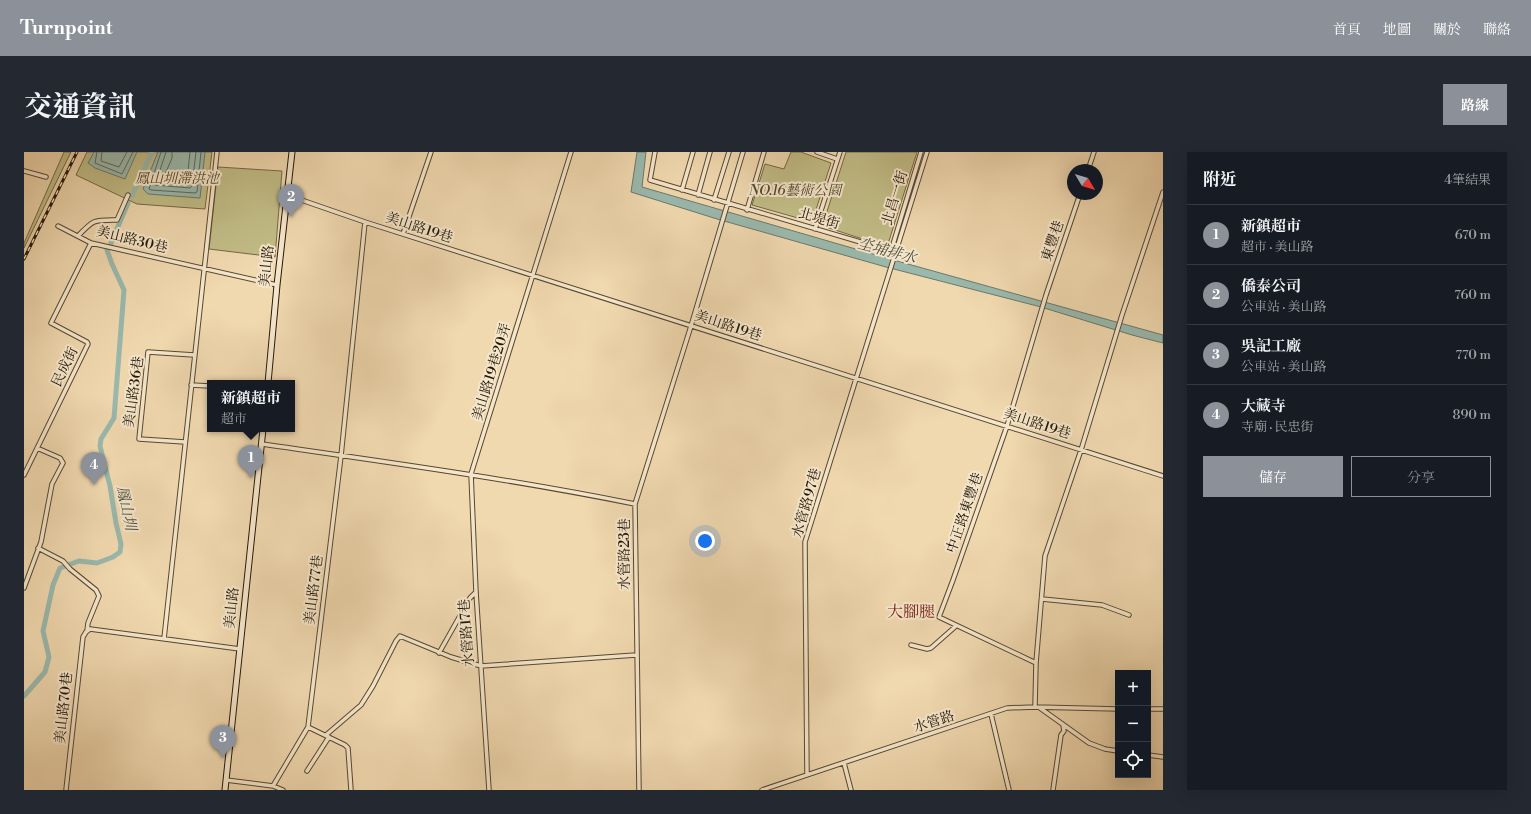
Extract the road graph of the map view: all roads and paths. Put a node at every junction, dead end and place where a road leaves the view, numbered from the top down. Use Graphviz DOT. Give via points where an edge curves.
graph roads {
  1 [pos="217,152"];
  2 [pos="292,152"];
  3 [pos="431,152"];
  4 [pos="571,152"];
  5 [pos="654,152"];
  6 [pos="693,152"];
  7 [pos="710,152"];
  8 [pos="729,152"];
  9 [pos="743,152"];
  10 [pos="764,152"];
  11 [pos="817,152"];
  12 [pos="840,152"];
  13 [pos="921,152"];
  14 [pos="927,152"];
  15 [pos="1094,152"];
  16 [pos="837,159"];
  17 [pos="1090,164"];
  18 [pos="24,171"];
  19 [pos="46,177"];
  20 [pos="682,190"];
  21 [pos="1163,192"];
  22 [pos="128,195"];
  23 [pos="287,195"];
  24 [pos="698,195"];
  25 [pos="714,200"];
  26 [pos="1078,200"];
  27 [pos="726,205"];
  28 [pos="747,210"];
  29 [pos="365,222"];
  30 [pos="58,226"];
  31 [pos="815,229"];
  32 [pos="403,234"];
  33 [pos="78,236"];
  34 [pos="91,243"];
  35 [pos="890,250"];
  36 [pos="203,269"];
  37 [pos="533,276"];
  38 [pos="277,285"];
  39 [pos="1042,311"];
  40 [pos="691,326"];
  41 [pos="194,355"];
  42 [pos="856,378"];
  43 [pos="268,380"];
  44 [pos="191,385"];
  45 [pos="207,386"];
  46 [pos="1007,426"];
  47 [pos="264,432"];
  48 [pos="185,442"];
  49 [pos="262,444"];
  50 [pos="37,448"];
  51 [pos="1081,450"];
  52 [pos="341,456"];
  53 [pos="471,474"];
  54 [pos="24,475"];
  55 [pos="1163,476"];
  56 [pos="635,504"];
  57 [pos="38,548"];
  58 [pos="24,588"];
  59 [pos="476,592"];
  60 [pos="1042,599"];
  61 [pos="1129,615"];
  62 [pos="956,626"];
  63 [pos="87,631"];
  64 [pos="164,639"];
  65 [pos="911,645"];
  66 [pos="240,649"];
  67 [pos="439,653"];
  68 [pos="636,656"];
  69 [pos="1036,663"];
  70 [pos="481,666"];
  71 [pos="1037,707"];
  72 [pos="1115,709"];
  73 [pos="1151,709"];
  74 [pos="1163,709"];
  75 [pos="991,714"];
  76 [pos="1063,724"];
  77 [pos="308,727"];
  78 [pos="328,736"];
  79 [pos="1115,751"];
  80 [pos="1151,755"];
  81 [pos="1163,757"];
  82 [pos="844,763"];
  83 [pos="307,771"];
  84 [pos="807,775"];
  85 [pos="226,780"];
  86 [pos="274,786"];
  87 [pos="66,790"];
  88 [pos="225,790"];
  89 [pos="283,790"];
  90 [pos="351,790"];
  91 [pos="489,790"];
  92 [pos="639,790"];
  93 [pos="762,790"];
  94 [pos="851,790"];
  95 [pos="1009,790"];
  96 [pos="1053,790"];
  1 -- 36 [label="street"];
  2 -- 23 [label="street, 美山路"];
  3 -- 32 [label="street"];
  4 -- 37 [label="street, 美山路19巷20弄"];
  5 -- 20 [label="street, 北堤街" via="650,180"];
  6 -- 20 [label="street"];
  7 -- 24 [label="street"];
  8 -- 25 [label="street"];
  9 -- 27 [label="street, 水管路23巷"];
  10 -- 28 [label="street"];
  11 -- 16 [label="street"];
  12 -- 16 [label="street"];
  13 -- 35 [label="street, 北昌一街"];
  14 -- 42 [label="street, 水管路97巷"];
  15 -- 17 [label="street"];
  16 -- 31 [label="street"];
  18 -- 19 [label="street"];
  20 -- 24 [label="street, 北堤街"];
  21 -- 51 [label="street"];
  22 -- 33 [label="street" via="116,220 96,220"];
  23 -- 29 [label="street, 美山路19巷"];
  23 -- 38 [label="street, 美山路"];
  24 -- 25 [label="street, 北堤街"];
  25 -- 27 [label="street, 北堤街"];
  26 -- 39 [label="street, 東豐巷"];
  27 -- 28 [label="street, 北堤街"];
  27 -- 40 [label="street, 水管路23巷"];
  28 -- 31 [label="street, 北堤街"];
  29 -- 32 [label="street, 美山路19巷"];
  29 -- 52 [label="street, 美山路77巷"];
  30 -- 33 [label="street, 美山路30巷"];
  31 -- 35 [label="street, 北堤街"];
  32 -- 37 [label="street, 美山路19巷"];
  33 -- 34 [label="street, 美山路30巷"];
  34 -- 36 [label="street, 美山路30巷"];
  34 -- 50 [label="street, 民成街" via="52,323 88,344"];
  36 -- 38 [label="street, 美山路30巷"];
  36 -- 41 [label="street"];
  37 -- 40 [label="street, 美山路19巷"];
  37 -- 53 [label="street, 美山路19巷20弄"];
  38 -- 43 [label="street, 美山路"];
  39 -- 46 [label="street, 中正路東豐巷"];
  40 -- 42 [label="street, 美山路19巷"];
  40 -- 56 [label="street, 水管路23巷"];
  41 -- 44 [label="street"];
  41 -- 48 [label="street, 美山路36巷" via="148,352 139,439"];
  42 -- 46 [label="street, 美山路19巷"];
  42 -- 84 [label="street, 水管路97巷" via="805,542"];
  44 -- 45 [label="street"];
  44 -- 48 [label="street"];
  46 -- 51 [label="street, 美山路19巷"];
  46 -- 62 [label="street, 中正路東豐巷" via="939,617"];
  47 -- 49 [label="street, 美山路"];
  48 -- 64 [label="street"];
  49 -- 52 [label="street"];
  49 -- 66 [label="street, 美山路"];
  50 -- 54 [label="street, 民成街"];
  50 -- 57 [label="street" via="62,460 52,484"];
  51 -- 55 [label="street, 美山路19巷"];
  51 -- 60 [label="street" via="1045,556"];
  52 -- 53 [label="street"];
  52 -- 77 [label="street, 美山路77巷"];
  53 -- 56 [label="street"];
  53 -- 59 [label="street, 水管路17巷"];
  56 -- 68 [label="street, 水管路23巷"];
  57 -- 58 [label="street"];
  57 -- 63 [label="street, 美山路70巷" via="63,561 96,590 99,596"];
  59 -- 67 [label="street" via="470,598"];
  59 -- 70 [label="street, 水管路17巷"];
  60 -- 61 [label="street" via="1102,605"];
  60 -- 69 [label="street"];
  62 -- 65 [label="street" via="931,648"];
  62 -- 69 [label="street, 中正路東豐巷"];
  63 -- 64 [label="street" via="90,629"];
  63 -- 87 [label="street, 美山路70巷" via="83,637"];
  64 -- 66 [label="street"];
  66 -- 85 [label="street, 美山路"];
  67 -- 70 [label="street"];
  67 -- 78 [label="street" via="400,636 362,705"];
  68 -- 70 [label="street"];
  68 -- 92 [label="street, 水管路23巷"];
  69 -- 71 [label="street"];
  70 -- 91 [label="street, 水管路17巷"];
  71 -- 72 [label="street, 水管路"];
  71 -- 75 [label="street, 水管路" via="1007,708"];
  71 -- 76 [label="street"];
  73 -- 74 [label="street"];
  75 -- 82 [label="street, 水管路"];
  75 -- 95 [label="street"];
  76 -- 79 [label="street" via="1089,743"];
  76 -- 96 [label="street" via="1064,731 1061,735"];
  77 -- 78 [label="street"];
  77 -- 86 [label="street, 美山路77巷"];
  78 -- 83 [label="street"];
  78 -- 90 [label="street" via="348,748"];
  80 -- 81 [label="street"];
  82 -- 84 [label="street, 水管路"];
  82 -- 94 [label="street"];
  84 -- 93 [label="street, 水管路"];
  85 -- 86 [label="street"];
  85 -- 88 [label="street, 美山路"];
  86 -- 89 [label="street"];
}
